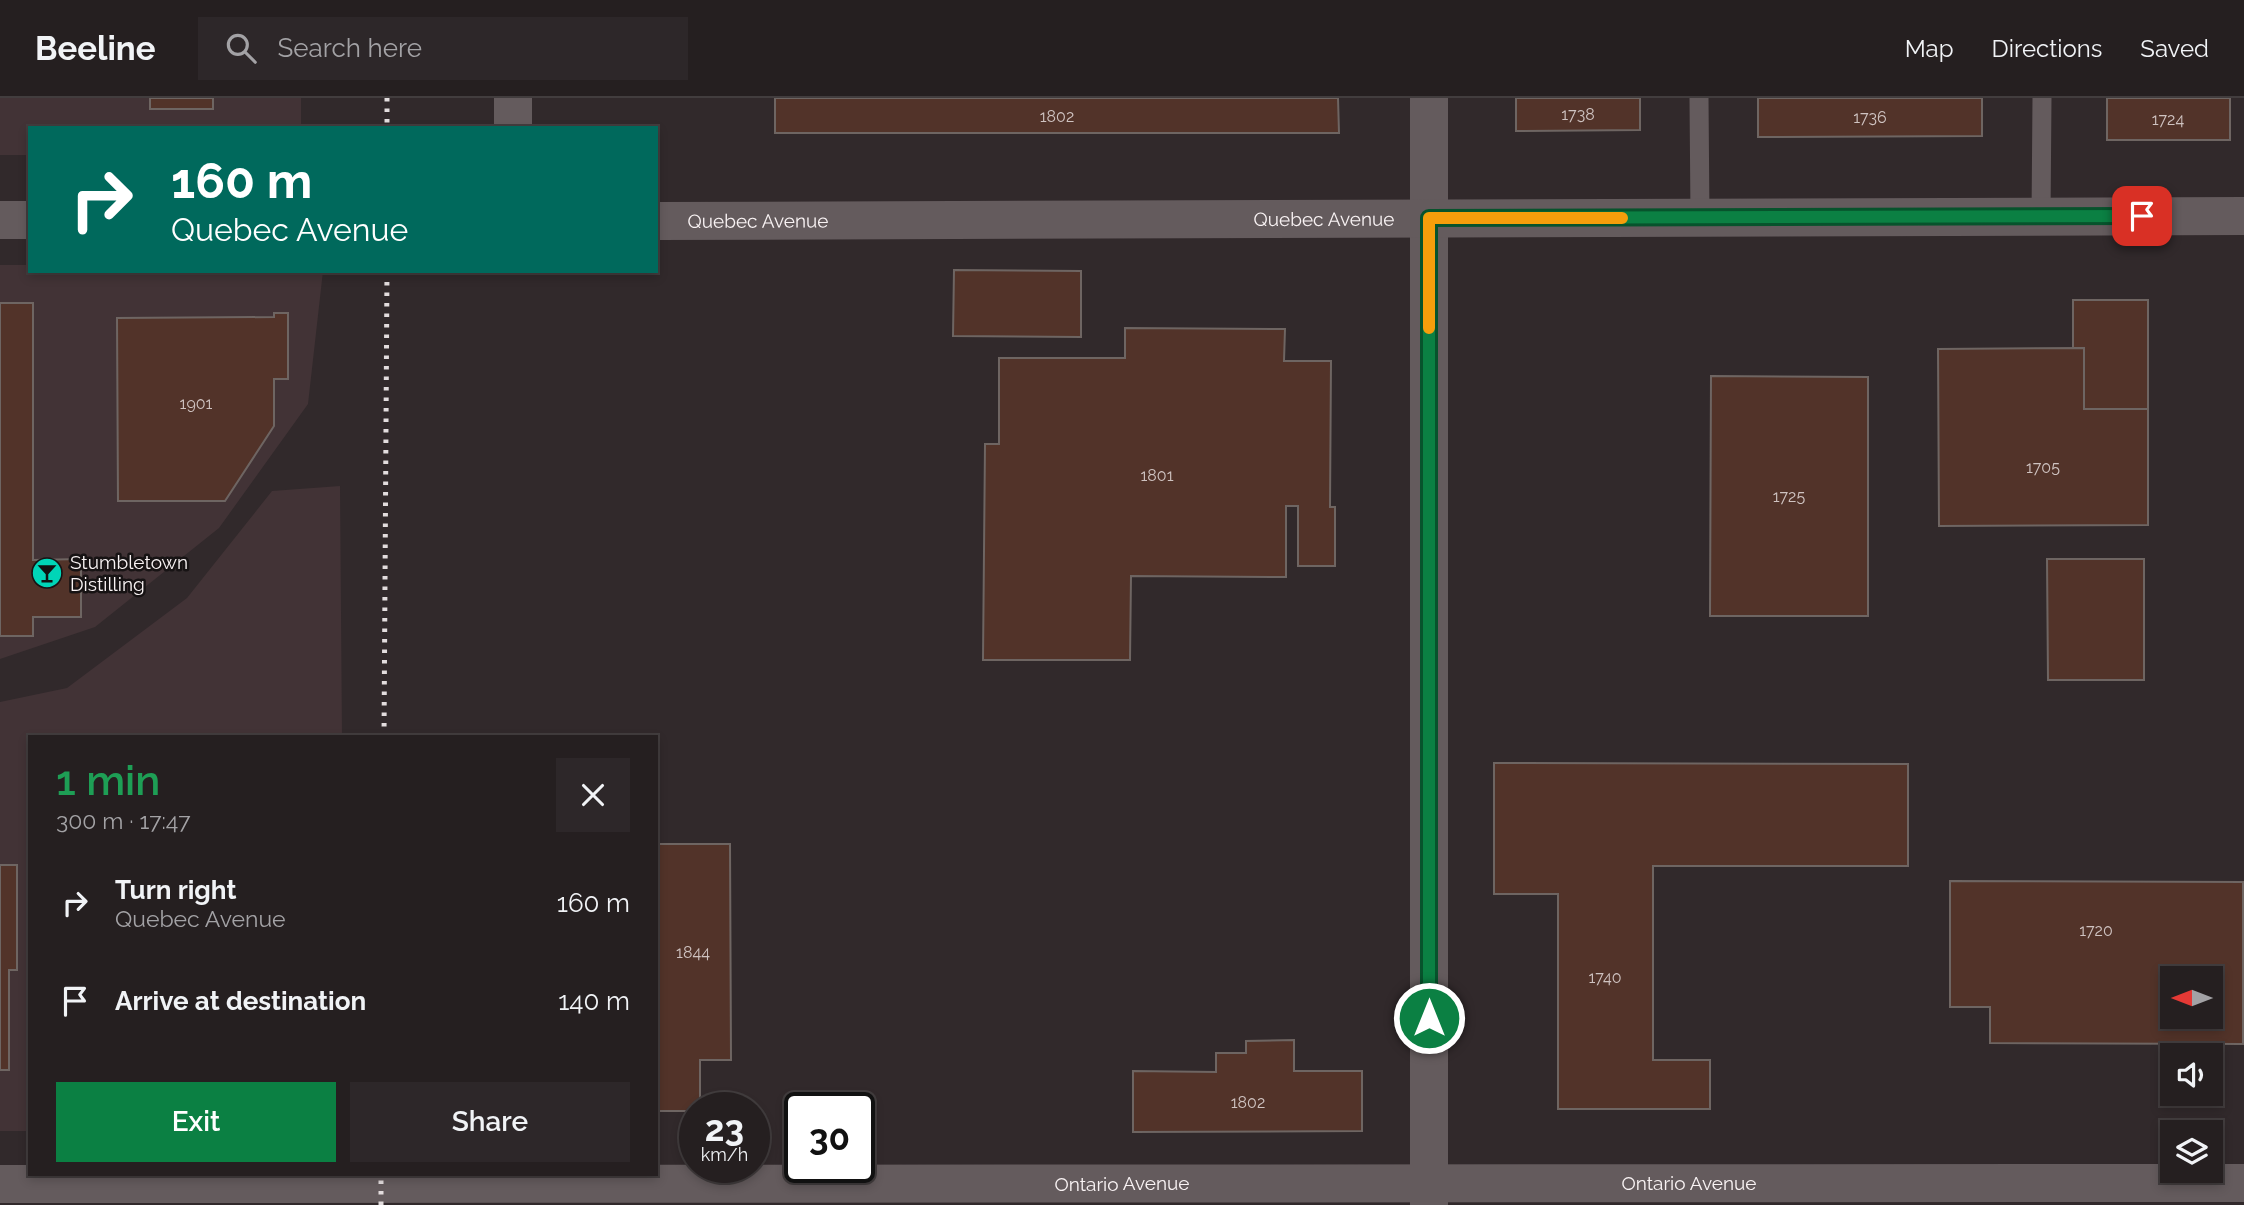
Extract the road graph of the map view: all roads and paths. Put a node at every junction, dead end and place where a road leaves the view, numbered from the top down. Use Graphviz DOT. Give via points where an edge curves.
graph roads {
  1 [pos="513,98"];
  2 [pos="1429,98"];
  3 [pos="1699,98"];
  4 [pos="2042,98"];
  5 [pos="513,126"];
  6 [pos="2244,216"];
  7 [pos="1700,217"];
  8 [pos="2041,217"];
  9 [pos="1429,218"];
  10 [pos="0,220"];
  11 [pos="28,220"];
  12 [pos="658,221"];
  13 [pos="2244,1183"];
  14 [pos="0,1184"];
  15 [pos="508,1194"];
  16 [pos="1429,1194"];
  1 -- 5 [label="street"];
  2 -- 9 [label="street"];
  3 -- 7 [label="lane"];
  4 -- 8 [label="lane"];
  6 -- 8 [label="street, Quebec Avenue"];
  7 -- 8 [label="street, Quebec Avenue"];
  7 -- 9 [label="street, Quebec Avenue"];
  9 -- 12 [label="street, Quebec Avenue"];
  9 -- 16 [label="street"];
  10 -- 11 [label="street"];
  13 -- 16 [label="street, Ontario Avenue"];
  14 -- 15 [label="street, Ontario Avenue"];
  15 -- 16 [label="street, Ontario Avenue"];
}
